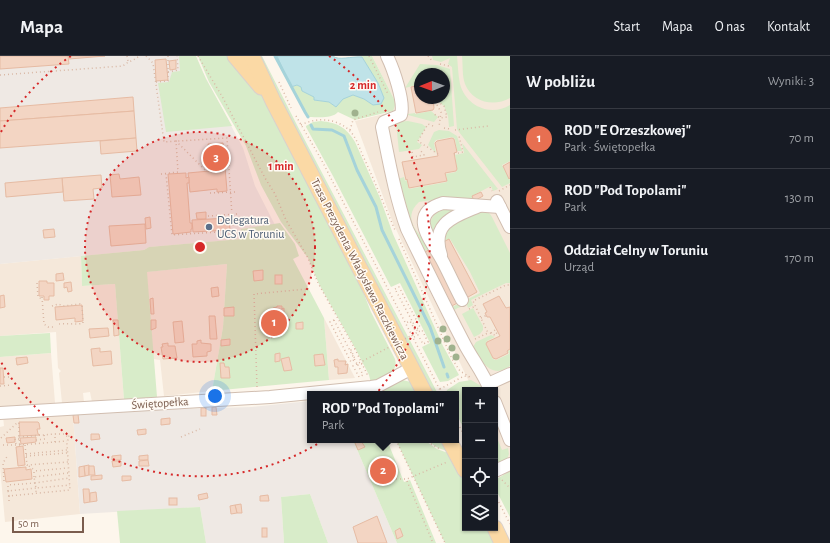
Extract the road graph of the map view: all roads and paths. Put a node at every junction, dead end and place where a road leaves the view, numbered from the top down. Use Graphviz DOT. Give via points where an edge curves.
graph roads {
  1 [pos="127,56"];
  2 [pos="139,56"];
  3 [pos="146,56"];
  4 [pos="168,56"];
  5 [pos="177,56"];
  6 [pos="198,56"];
  7 [pos="235,56"];
  8 [pos="252,56"];
  9 [pos="369,56"];
  10 [pos="387,56"];
  11 [pos="428,56"];
  12 [pos="128,61"];
  13 [pos="433,62"];
  14 [pos="440,64"];
  15 [pos="449,66"];
  16 [pos="172,71"];
  17 [pos="168,72"];
  18 [pos="0,75"];
  19 [pos="168,77"];
  20 [pos="156,82"];
  21 [pos="279,82"];
  22 [pos="390,98"];
  23 [pos="273,101"];
  24 [pos="436,104"];
  25 [pos="442,104"];
  26 [pos="292,108"];
  27 [pos="380,112"];
  28 [pos="434,114"];
  29 [pos="295,115"];
  30 [pos="440,118"];
  31 [pos="301,126"];
  32 [pos="433,126"];
  33 [pos="488,126"];
  34 [pos="439,127"];
  35 [pos="444,128"];
  36 [pos="450,129"];
  37 [pos="455,130"];
  38 [pos="350,131"];
  39 [pos="459,136"];
  40 [pos="176,141"];
  41 [pos="422,150"];
  42 [pos="412,152"];
  43 [pos="438,154"];
  44 [pos="454,154"];
  45 [pos="413,157"];
  46 [pos="414,160"];
  47 [pos="207,172"];
  48 [pos="161,174"];
  49 [pos="166,174"];
  50 [pos="231,192"];
  51 [pos="235,192"];
  52 [pos="210,193"];
  53 [pos="480,206"];
  54 [pos="232,214"];
  55 [pos="237,214"];
  56 [pos="208,216"];
  57 [pos="510,227"];
  58 [pos="395,230"];
  59 [pos="398,237"];
  60 [pos="37,283"];
  61 [pos="510,285"];
  62 [pos="307,289"];
  63 [pos="52,306"];
  64 [pos="487,315"];
  65 [pos="481,318"];
  66 [pos="405,323"];
  67 [pos="59,324"];
  68 [pos="53,327"];
  69 [pos="418,332"];
  70 [pos="489,333"];
  71 [pos="414,337"];
  72 [pos="470,342"];
  73 [pos="355,349"];
  74 [pos="357,364"];
  75 [pos="362,364"];
  76 [pos="412,368"];
  77 [pos="510,374"];
  78 [pos="363,375"];
  79 [pos="4,377"];
  80 [pos="10,377"];
  81 [pos="470,377"];
  82 [pos="356,383"];
  83 [pos="11,385"];
  84 [pos="0,386"];
  85 [pos="257,387"];
  86 [pos="489,387"];
  87 [pos="440,389"];
  88 [pos="424,391"];
  89 [pos="498,410"];
  90 [pos="0,413"];
  91 [pos="200,429"];
  92 [pos="55,434"];
  93 [pos="44,435"];
  94 [pos="181,437"];
  95 [pos="1,438"];
  96 [pos="36,440"];
  97 [pos="510,440"];
  98 [pos="20,441"];
  99 [pos="67,441"];
  100 [pos="55,442"];
  101 [pos="397,443"];
  102 [pos="451,443"];
  103 [pos="3,445"];
  104 [pos="25,445"];
  105 [pos="67,452"];
  106 [pos="8,455"];
  107 [pos="26,455"];
  108 [pos="458,457"];
  109 [pos="68,462"];
  110 [pos="462,464"];
  111 [pos="510,464"];
  112 [pos="27,466"];
  113 [pos="68,468"];
  114 [pos="498,470"];
  115 [pos="34,471"];
  116 [pos="69,473"];
  117 [pos="34,476"];
  118 [pos="413,476"];
  119 [pos="69,478"];
  120 [pos="388,479"];
  121 [pos="4,480"];
  122 [pos="407,481"];
  123 [pos="35,483"];
  124 [pos="70,485"];
  125 [pos="36,488"];
  126 [pos="8,491"];
  127 [pos="36,493"];
  128 [pos="9,496"];
  129 [pos="9,501"];
  130 [pos="498,501"];
  131 [pos="510,524"];
  132 [pos="496,531"];
  133 [pos="433,543"];
  134 [pos="445,543"];
  135 [pos="502,543"];
  1 -- 12 [label="path"];
  2 -- 12 [label="path"];
  3 -- 20 [label="path" via="153,63"];
  4 -- 17 [label="path"];
  5 -- 16 [label="path" via="178,70"];
  6 -- 73 [label="path" via="275,194 286,220 308,258 318,284"];
  7 -- 23 [label="main road, Trasa Prezydenta Władysława Raczkiewicza"];
  8 -- 23 [label="main road, Trasa Prezydenta Władysława Raczkiewicza"];
  9 -- 22 [label="path"];
  10 -- 86 [label="street" via="399,89 402,110 401,115 386,120 382,127 403,219 464,345"];
  11 -- 13 [label="path"];
  12 -- 18 [label="path" via="123,66"];
  14 -- 15 [label="path"];
  16 -- 17 [label="path"];
  16 -- 19 [label="path"];
  17 -- 19 [label="path"];
  19 -- 20 [label="path" via="168,81"];
  20 -- 40 [label="path" via="164,142"];
  21 -- 26 [label="path"];
  23 -- 76 [label="main road, Trasa Prezydenta Władysława Raczkiewicza"];
  24 -- 30 [label="path" via="440,109"];
  25 -- 30 [label="path" via="447,116"];
  27 -- 38 [label="path" via="353,120"];
  28 -- 30 [label="path"];
  29 -- 31 [label="path"];
  30 -- 34 [label="path"];
  31 -- 38 [label="path" via="314,120 324,120 336,122"];
  31 -- 66 [label="path" via="322,159"];
  32 -- 43 [label="path" via="428,124 418,141"];
  33 -- 37 [label="path"];
  35 -- 36 [label="path"];
  38 -- 58 [label="path"];
  39 -- 44 [label="path" via="463,152"];
  40 -- 47 [label="path"];
  40 -- 49 [label="path" via="178,173"];
  40 -- 50 [label="path" via="227,138"];
  41 -- 45 [label="path" via="424,155"];
  42 -- 45 [label="path"];
  45 -- 46 [label="path"];
  48 -- 49 [label="path"];
  49 -- 54 [label="path" via="172,235 233,231"];
  50 -- 51 [label="path"];
  50 -- 52 [label="path"];
  50 -- 54 [label="path"];
  53 -- 53 [label="street" via="448,220 439,236 438,247 441,256 462,299 425,232 424,222 427,213 445,203"];
  53 -- 57 [label="street" via="499,204"];
  54 -- 55 [label="path"];
  54 -- 56 [label="path"];
  59 -- 81 [label="path" via="452,359 460,370"];
  60 -- 68 [label="path" via="38,296 42,298 44,324"];
  61 -- 65 [label="path" via="473,301"];
  62 -- 85 [label="path" via="254,294"];
  63 -- 67 [label="path" via="82,305 83,322"];
  64 -- 65 [label="path"];
  65 -- 70 [label="path"];
  66 -- 69 [label="path, bridge" via="410,321 415,330 420,328 399,287 395,289"];
  66 -- 71 [label="path"];
  69 -- 71 [label="path" via="422,330 428,342 423,344 418,334"];
  69 -- 74 [label="path, bridge"];
  70 -- 70 [label="path" via="498,336 495,330"];
  70 -- 72 [label="path"];
  71 -- 87 [label="path"];
  73 -- 74 [label="path, bridge" via="351,350 355,359 351,362 330,322 334,320"];
  73 -- 75 [label="path"];
  74 -- 82 [label="path" via="353,366"];
  75 -- 78 [label="path" via="358,365"];
  75 -- 82 [label="path" via="367,374 353,382"];
  76 -- 82 [label="street, Świętopełka" via="378,386"];
  76 -- 88 [label="main road, Trasa Prezydenta Władysława Raczkiewicza"];
  77 -- 86 [label="street"];
  79 -- 80 [label="path"];
  81 -- 86 [label="path"];
  81 -- 87 [label="path" via="464,376"];
  82 -- 90 [label="street, Świętopełka" via="270,397"];
  83 -- 84 [label="path"];
  89 -- 97 [label="street"];
  91 -- 94 [label="path"];
  92 -- 93 [label="path"];
  92 -- 99 [label="path" via="69,436"];
  92 -- 100 [label="path"];
  93 -- 96 [label="path" via="45,439"];
  93 -- 98 [label="path"];
  95 -- 98 [label="path" via="18,421"];
  98 -- 98 [label="path" via="15,439 16,444"];
  98 -- 103 [label="path"];
  98 -- 104 [label="path"];
  99 -- 100 [label="path"];
  99 -- 105 [label="path"];
  100 -- 104 [label="path"];
  101 -- 118 [label="path"];
  102 -- 108 [label="main road"];
  104 -- 107 [label="path"];
  105 -- 107 [label="path"];
  105 -- 109 [label="path"];
  106 -- 121 [label="path" via="3,463"];
  107 -- 112 [label="path"];
  108 -- 110 [label="main road"];
  108 -- 118 [label="path"];
  109 -- 112 [label="path"];
  109 -- 113 [label="path"];
  111 -- 114 [label="street"];
  112 -- 115 [label="path"];
  113 -- 115 [label="path"];
  113 -- 116 [label="path"];
  115 -- 117 [label="path"];
  116 -- 117 [label="path"];
  116 -- 119 [label="path"];
  117 -- 123 [label="path"];
  118 -- 120 [label="path" via="407,479"];
  118 -- 134 [label="path"];
  119 -- 123 [label="path"];
  119 -- 124 [label="path"];
  122 -- 133 [label="path"];
  123 -- 125 [label="path"];
  123 -- 126 [label="path" via="8,485"];
  124 -- 125 [label="path"];
  124 -- 127 [label="path" via="70,490"];
  125 -- 126 [label="path"];
  125 -- 127 [label="path"];
  126 -- 128 [label="path"];
  127 -- 128 [label="path"];
  128 -- 129 [label="path"];
  130 -- 131 [label="path"];
  132 -- 135 [label="main road"];
}
